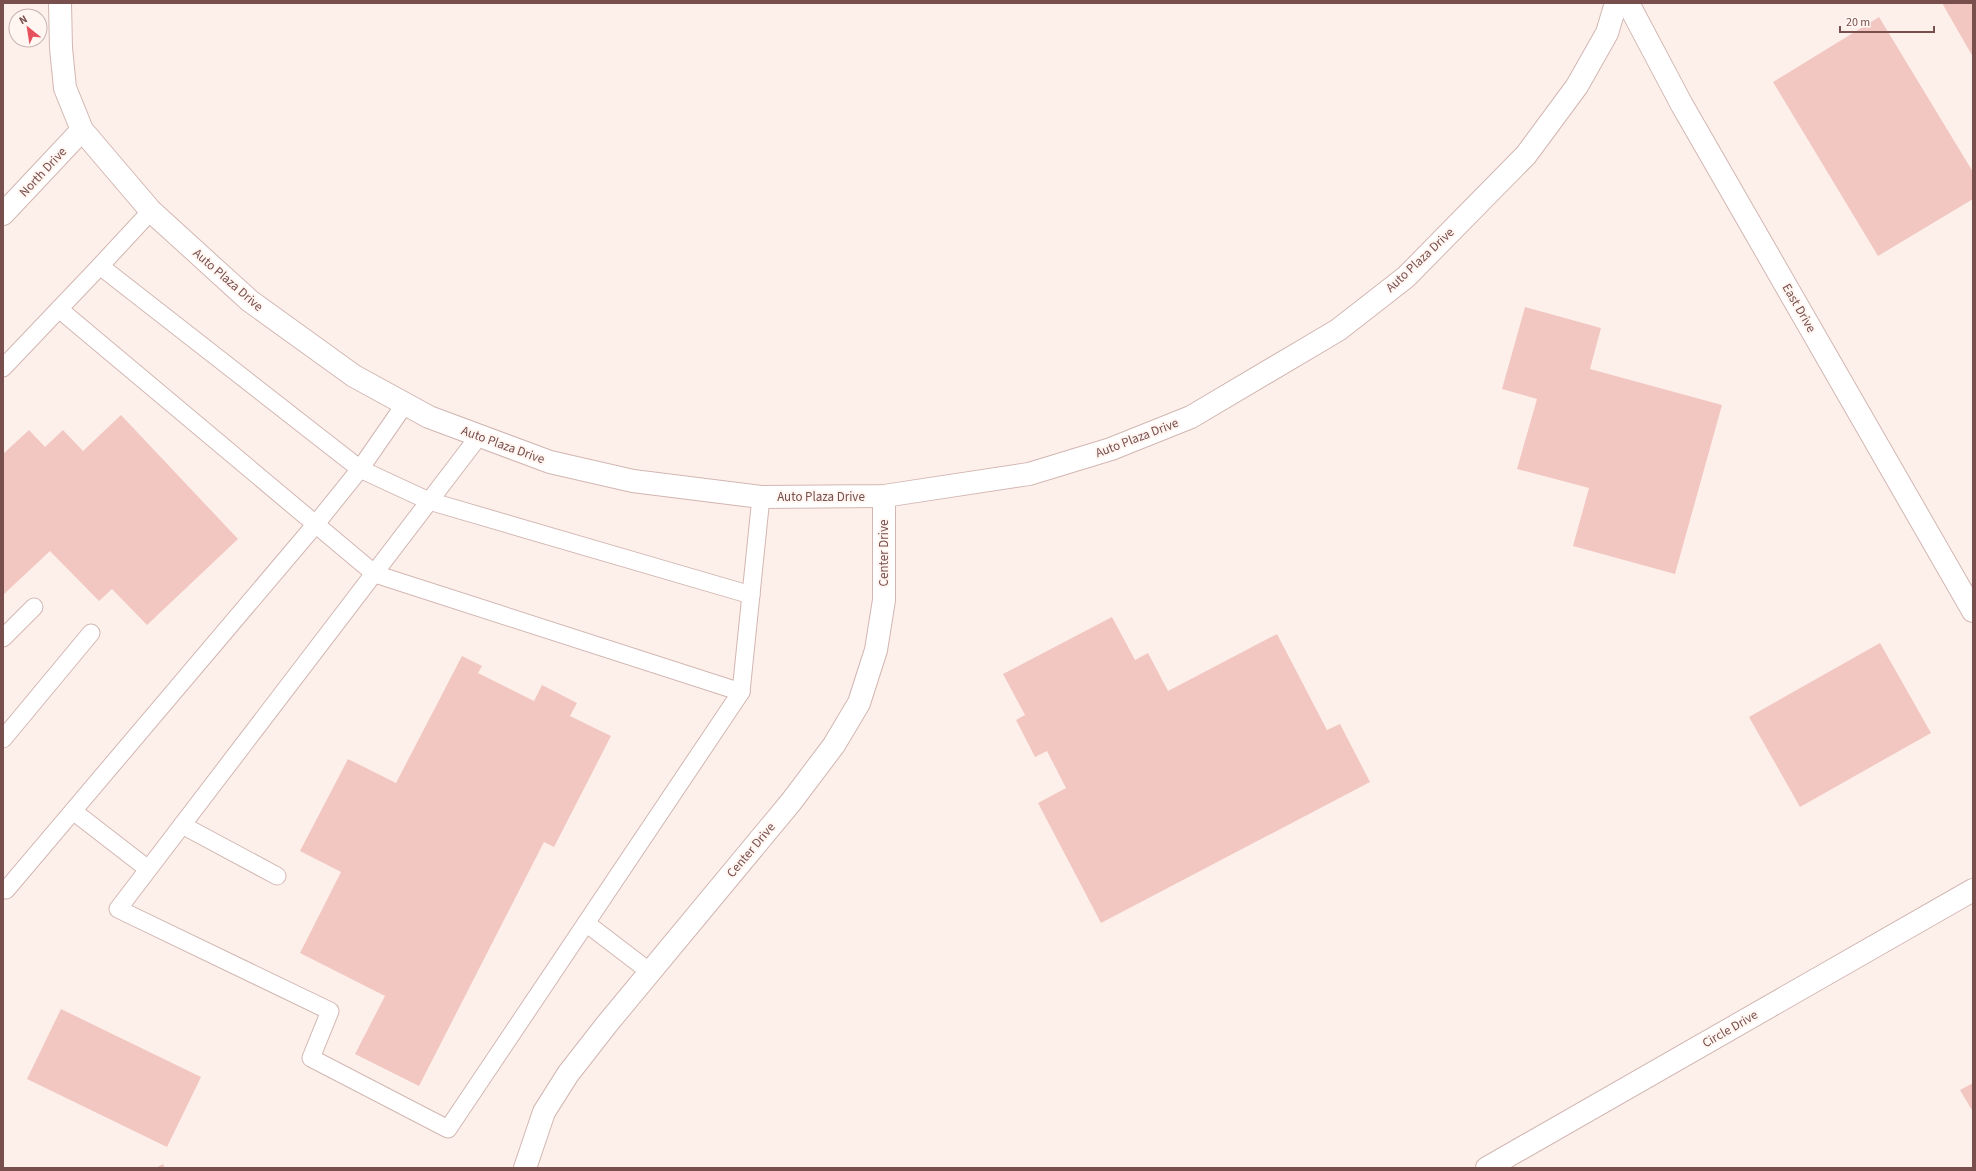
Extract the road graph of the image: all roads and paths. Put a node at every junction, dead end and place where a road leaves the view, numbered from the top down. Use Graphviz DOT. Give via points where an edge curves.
graph roads {
  1 [pos="60,3"];
  2 [pos="1616,3"];
  3 [pos="1628,3"];
  4 [pos="82,130"];
  5 [pos="151,211"];
  6 [pos="3,214"];
  7 [pos="100,266"];
  8 [pos="59,309"];
  9 [pos="3,368"];
  10 [pos="404,404"];
  11 [pos="479,436"];
  12 [pos="360,469"];
  13 [pos="884,496"];
  14 [pos="761,497"];
  15 [pos="429,501"];
  16 [pos="315,525"];
  17 [pos="375,574"];
  18 [pos="751,595"];
  19 [pos="34,606"];
  20 [pos="1973,611"];
  21 [pos="91,633"];
  22 [pos="3,638"];
  23 [pos="741,692"];
  24 [pos="3,739"];
  25 [pos="73,811"];
  26 [pos="182,825"];
  27 [pos="148,869"];
  28 [pos="277,876"];
  29 [pos="3,888"];
  30 [pos="1973,890"];
  31 [pos="586,923"];
  32 [pos="650,972"];
  33 [pos="525,1168"];
  34 [pos="1487,1168"];
  1 -- 4 [label="street, Auto Plaza Drive" via="60,48 65,88"];
  2 -- 13 [label="street, Auto Plaza Drive" via="1607,33 1577,86 1526,155 1406,277 1338,330 1191,417 1111,449 1029,474"];
  3 -- 20 [label="street, East Drive" via="1686,112"];
  4 -- 5 [label="street, Auto Plaza Drive"];
  4 -- 6 [label="street, North Drive"];
  5 -- 7 [label="lane"];
  5 -- 10 [label="street, Auto Plaza Drive" via="250,301 354,376"];
  7 -- 8 [label="lane"];
  7 -- 12 [label="lane"];
  8 -- 9 [label="lane"];
  8 -- 16 [label="lane"];
  10 -- 11 [label="street, Auto Plaza Drive" via="429,417"];
  10 -- 12 [label="lane"];
  11 -- 14 [label="street, Auto Plaza Drive" via="550,462 633,481"];
  11 -- 15 [label="lane"];
  12 -- 15 [label="lane"];
  12 -- 16 [label="lane"];
  13 -- 14 [label="street, Auto Plaza Drive"];
  13 -- 32 [label="street, Center Drive" via="884,600 876,650 859,703 834,745 791,802"];
  14 -- 18 [label="lane"];
  15 -- 17 [label="lane"];
  15 -- 18 [label="lane"];
  16 -- 17 [label="lane"];
  16 -- 25 [label="lane"];
  17 -- 23 [label="lane"];
  17 -- 26 [label="lane"];
  18 -- 23 [label="lane"];
  19 -- 22 [label="lane"];
  21 -- 24 [label="lane"];
  23 -- 31 [label="lane"];
  25 -- 27 [label="lane"];
  25 -- 29 [label="lane" via="6,890"];
  26 -- 27 [label="lane"];
  26 -- 28 [label="lane"];
  27 -- 31 [label="lane" via="118,909 330,1011 311,1058 448,1129"];
  30 -- 34 [label="street, Circle Drive"];
  31 -- 32 [label="lane"];
  32 -- 33 [label="street, Center Drive" via="568,1074 544,1112"];
}
